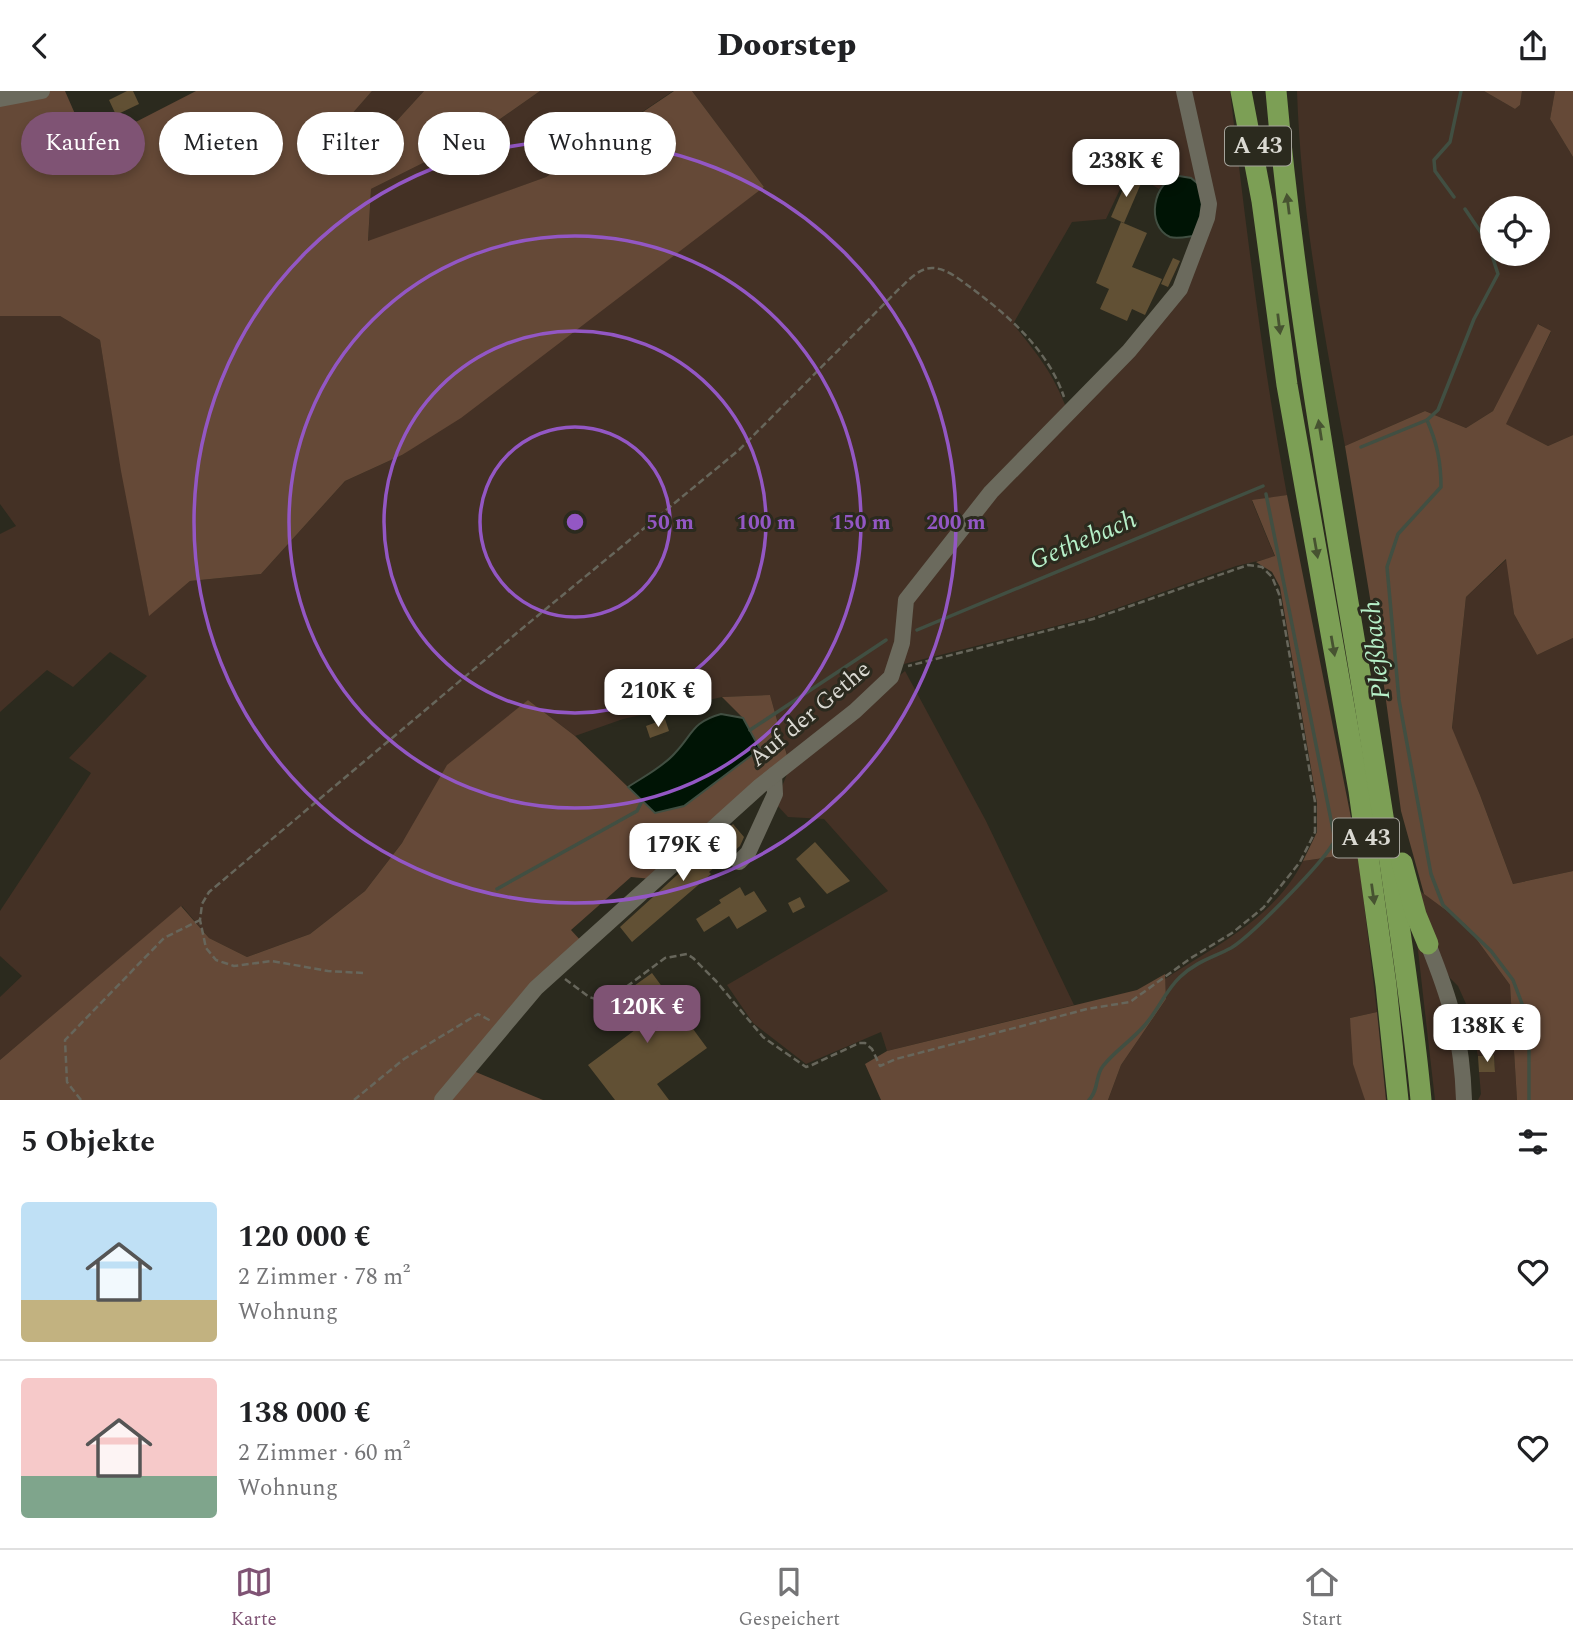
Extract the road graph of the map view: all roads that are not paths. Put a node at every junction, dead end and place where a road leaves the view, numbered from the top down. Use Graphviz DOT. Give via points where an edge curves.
graph roads {
  1 [pos="42,91"];
  2 [pos="1184,91"];
  3 [pos="1241,91"];
  4 [pos="1253,91"];
  5 [pos="1276,91"];
  6 [pos="1282,91"];
  7 [pos="0,99"];
  8 [pos="1280,140"];
  9 [pos="1262,201"];
  10 [pos="1373,744"];
  11 [pos="774,775"];
  12 [pos="739,862"];
  13 [pos="1428,944"];
  14 [pos="442,1100"];
  15 [pos="1398,1100"];
  16 [pos="1421,1100"];
  17 [pos="1464,1100"];
  1 -- 7 [label="street"];
  2 -- 11 [label="street, Auf der Gethe" via="1207,192 1207,218 1180,289 1129,351 991,492 906,600 902,643 891,677"];
  3 -- 9 [label="highway"];
  4 -- 9 [label="highway, A 43"];
  5 -- 8 [label="highway, A 43"];
  6 -- 8 [label="highway"];
  10 -- 8 [label="highway, A 43, one-way" via="1300,309"];
  9 -- 15 [label="highway, A 43, one-way" via="1287,385 1359,791"];
  10 -- 13 [label="highway" via="1416,915"];
  10 -- 16 [label="highway, A 43"];
  11 -- 12 [label="street" via="775,793 748,853"];
  11 -- 14 [label="street, Auf der Gethe" via="536,988"];
  13 -- 17 [label="street" via="1458,1032"];
}
